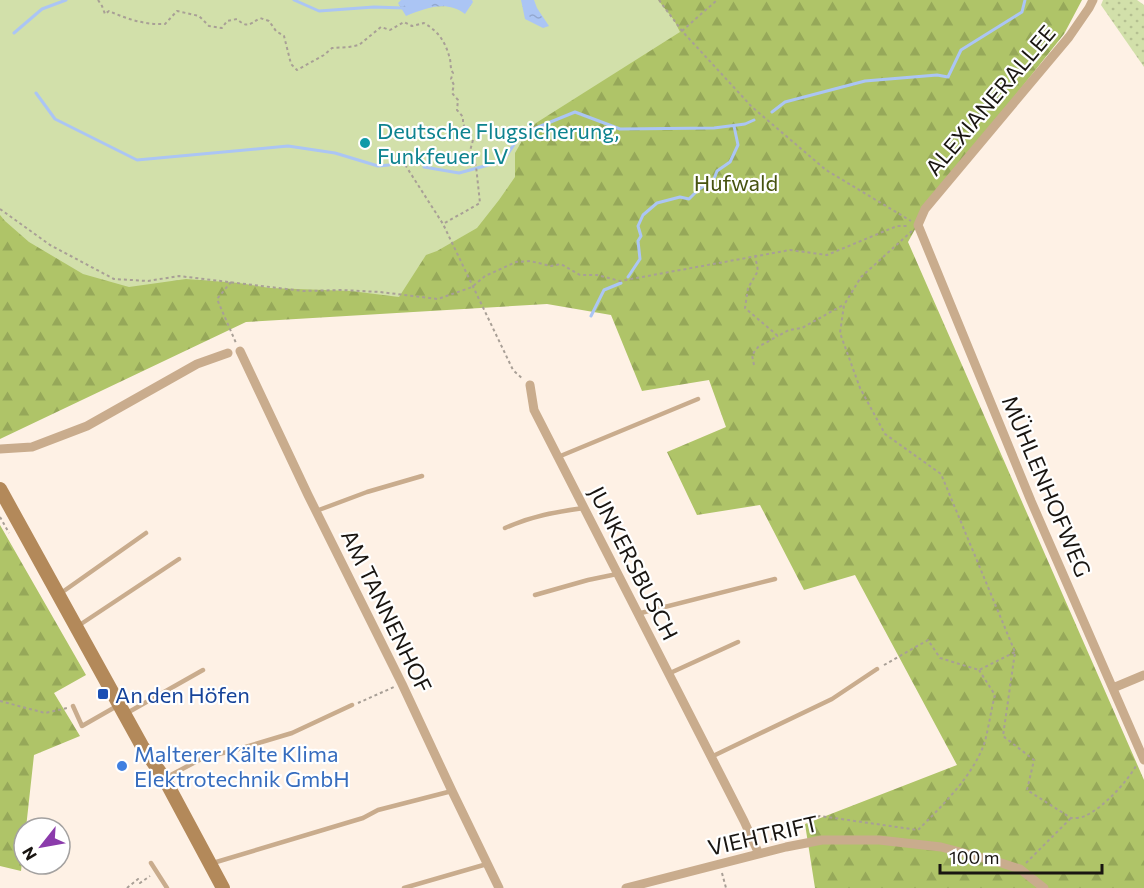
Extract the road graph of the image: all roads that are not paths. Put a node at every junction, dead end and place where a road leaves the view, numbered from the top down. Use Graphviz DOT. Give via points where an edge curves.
graph roads {
  1 [pos="1093,0"];
  2 [pos="918,225"];
  3 [pos="240,351"];
  4 [pos="228,353"];
  5 [pos="530,385"];
  6 [pos="698,399"];
  7 [pos="0,449"];
  8 [pos="558,457"];
  9 [pos="422,476"];
  10 [pos="0,489"];
  11 [pos="584,508"];
  12 [pos="316,511"];
  13 [pos="505,528"];
  14 [pos="146,533"];
  15 [pos="179,559"];
  16 [pos="617,574"];
  17 [pos="775,579"];
  18 [pos="58,595"];
  19 [pos="535,596"];
  20 [pos="637,614"];
  21 [pos="76,628"];
  22 [pos="738,642"];
  23 [pos="877,669"];
  24 [pos="203,670"];
  25 [pos="668,674"];
  26 [pos="1144,675"];
  27 [pos="1113,688"];
  28 [pos="352,705"];
  29 [pos="73,706"];
  30 [pos="122,710"];
  31 [pos="1144,757"];
  32 [pos="711,758"];
  33 [pos="164,778"];
  34 [pos="452,791"];
  35 [pos="759,854"];
  36 [pos="151,862"];
  37 [pos="211,864"];
  38 [pos="488,864"];
  39 [pos="167,888"];
  40 [pos="223,888"];
  41 [pos="404,888"];
  42 [pos="499,888"];
  43 [pos="626,888"];
  44 [pos="1044,888"];
  1 -- 2 [label="street, ALEXIANERALLEE" via="1069,37 926,209"];
  2 -- 27 [label="street, MÜHLENHOFWEG"];
  3 -- 4 [label="lane"];
  3 -- 12 [label="street, AM TANNENHOF"];
  4 -- 7 [label="street" via="197,364 79,430 32,447"];
  5 -- 8 [label="street, JUNKERSBUSCH" via="534,410"];
  6 -- 8 [label="lane"];
  8 -- 11 [label="street, JUNKERSBUSCH"];
  9 -- 12 [label="lane"];
  10 -- 18 [label="street"];
  11 -- 13 [label="lane" via="526,519"];
  11 -- 16 [label="street, JUNKERSBUSCH"];
  12 -- 34 [label="street, AM TANNENHOF"];
  14 -- 18 [label="lane"];
  15 -- 21 [label="lane"];
  16 -- 19 [label="lane"];
  16 -- 20 [label="street, JUNKERSBUSCH"];
  17 -- 20 [label="lane"];
  18 -- 21 [label="street"];
  20 -- 25 [label="street, JUNKERSBUSCH"];
  21 -- 30 [label="street"];
  22 -- 25 [label="lane"];
  23 -- 32 [label="lane" via="832,699"];
  24 -- 30 [label="lane"];
  25 -- 32 [label="street, JUNKERSBUSCH"];
  26 -- 27 [label="street"];
  27 -- 31 [label="street, MÜHLENHOFWEG"];
  28 -- 33 [label="lane" via="292,733 205,757"];
  29 -- 30 [label="lane" via="82,726"];
  30 -- 33 [label="street"];
  32 -- 35 [label="street, JUNKERSBUSCH"];
  33 -- 37 [label="street"];
  34 -- 37 [label="lane" via="378,810"];
  34 -- 38 [label="street, AM TANNENHOF"];
  35 -- 43 [label="street, VIEHTRIFT"];
  35 -- 44 [label="street, VIEHTRIFT" via="822,840 879,840 941,847 1020,869"];
  36 -- 39 [label="lane"];
  37 -- 40 [label="street"];
  38 -- 41 [label="lane"];
  38 -- 42 [label="street, AM TANNENHOF"];
}
